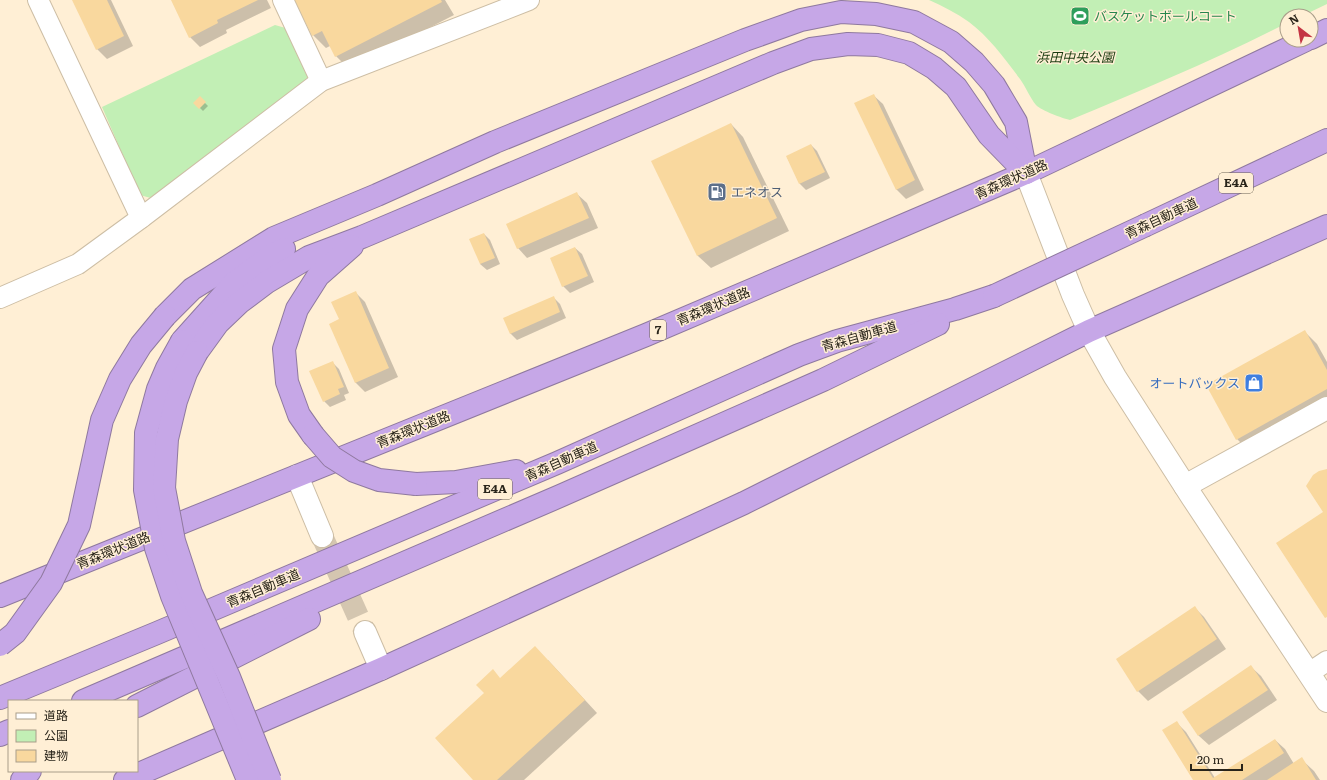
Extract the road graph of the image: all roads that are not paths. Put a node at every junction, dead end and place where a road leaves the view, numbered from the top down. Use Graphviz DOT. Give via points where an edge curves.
graph roads {
  1 [pos="38,0"];
  2 [pos="283,0"];
  3 [pos="529,0"];
  4 [pos="1289,48"];
  5 [pos="321,81"];
  6 [pos="1327,140"];
  7 [pos="1026,173"];
  8 [pos="376,195"];
  9 [pos="141,218"];
  10 [pos="1327,226"];
  11 [pos="362,237"];
  12 [pos="994,296"];
  13 [pos="0,298"];
  14 [pos="1089,331"];
  15 [pos="189,346"];
  16 [pos="1327,408"];
  17 [pos="557,463"];
  18 [pos="297,476"];
  19 [pos="1184,486"];
  20 [pos="560,496"];
  21 [pos="322,536"];
  22 [pos="0,596"];
  23 [pos="365,632"];
  24 [pos="0,645"];
  25 [pos="1327,661"];
  26 [pos="381,669"];
  27 [pos="1309,673"];
  28 [pos="0,698"];
  29 [pos="85,700"];
  30 [pos="1327,701"];
  31 [pos="138,705"];
  32 [pos="29,772"];
  33 [pos="22,780"];
  34 [pos="125,780"];
  35 [pos="248,780"];
  36 [pos="270,780"];
  1 -- 9 [label="street"];
  2 -- 5 [label="street"];
  3 -- 5 [label="street"];
  4 -- 7 [label="highway, 青森環状道路 / 7"];
  5 -- 9 [label="street"];
  6 -- 12 [label="highway, 青森自動車道 / E4A, bridge"];
  7 -- 8 [label="highway" via="1016,122 994,85 974,62 951,42 914,22 876,14 841,12 801,20 738,43 495,142"];
  7 -- 11 [label="highway" via="988,135 956,86 934,68 909,53 878,45 848,44 811,49 773,63"];
  7 -- 14 [label="street"];
  7 -- 18 [label="highway, 青森環状道路 / 7" via="646,335"];
  8 -- 15 [label="highway" via="269,257 234,283"];
  8 -- 24 [label="highway, bridge" via="274,238 192,289 165,316 141,345 117,386 102,420 79,525 51,583 14,633"];
  9 -- 13 [label="street" via="78,264"];
  10 -- 14 [label="highway"];
  11 -- 15 [label="highway" via="309,257 267,282"];
  11 -- 17 [label="highway, bridge" via="318,276 298,309 284,349 287,382 299,415 313,435 332,457 354,471 378,480 416,484 456,482"];
  12 -- 17 [label="highway, 青森自動車道 / E4A" via="837,341 799,355"];
  12 -- 20 [label="highway, 青森自動車道 / E4A" via="823,380"];
  14 -- 19 [label="street"];
  14 -- 26 [label="highway" via="744,503"];
  15 -- 35 [label="highway, bridge" via="167,368 158,389 146,433 144,490 156,548 172,596"];
  15 -- 36 [label="highway, bridge" via="186,373 167,439 164,488 174,541 191,593 229,677"];
  16 -- 19 [label="street"];
  17 -- 28 [label="highway, 青森自動車道 / E4A"];
  18 -- 21 [label="street"];
  18 -- 22 [label="highway, 青森環状道路 / 7"];
  19 -- 27 [label="street"];
  20 -- 29 [label="highway, 青森自動車道 / E4A"];
  20 -- 31 [label="highway"];
  23 -- 26 [label="street"];
  25 -- 27 [label="street"];
  26 -- 34 [label="highway"];
  27 -- 30 [label="street"];
  32 -- 33 [label="highway"];
}
